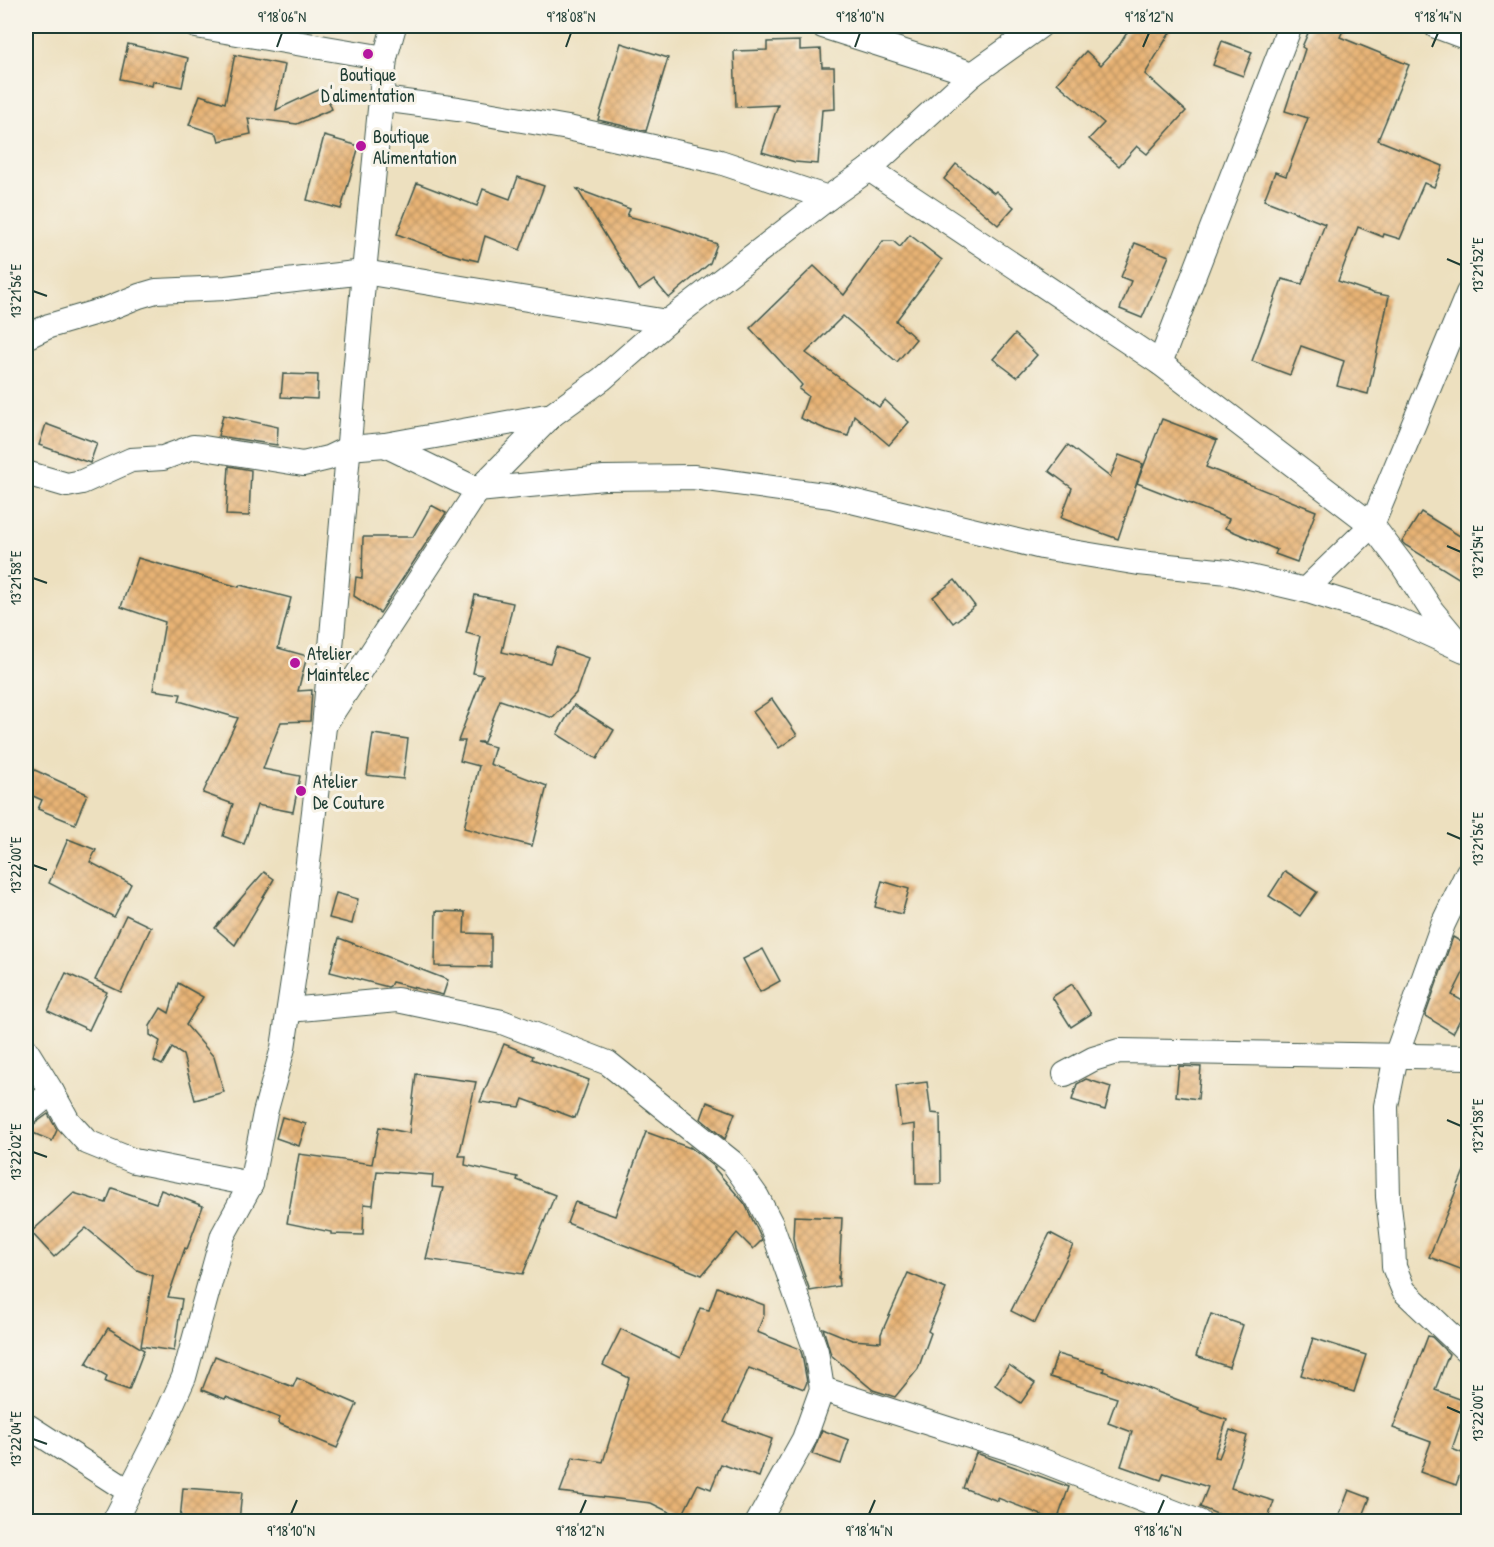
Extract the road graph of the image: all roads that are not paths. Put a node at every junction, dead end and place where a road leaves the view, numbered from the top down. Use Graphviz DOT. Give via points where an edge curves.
graph roads {
  1 [pos="196,26"];
  2 [pos="394,26"];
  3 [pos="823,26"];
  4 [pos="1040,26"];
  5 [pos="1290,26"];
  6 [pos="1436,26"];
  7 [pos="1468,38"];
  8 [pos="385,58"];
  9 [pos="973,74"];
  10 [pos="382,99"];
  11 [pos="869,169"];
  12 [pos="828,198"];
  13 [pos="364,272"];
  14 [pos="1468,293"];
  15 [pos="667,322"];
  16 [pos="26,337"];
  17 [pos="1160,363"];
  18 [pos="552,415"];
  19 [pos="385,445"];
  20 [pos="349,448"];
  21 [pos="26,473"];
  22 [pos="478,490"];
  23 [pos="1372,525"];
  24 [pos="1305,590"];
  25 [pos="1466,652"];
  26 [pos="324,727"];
  27 [pos="1468,872"];
  28 [pos="289,1011"];
  29 [pos="26,1050"];
  30 [pos="1396,1056"];
  31 [pos="1468,1057"];
  32 [pos="1065,1074"];
  33 [pos="52,1092"];
  34 [pos="26,1113"];
  35 [pos="251,1184"];
  36 [pos="1468,1352"];
  37 [pos="822,1389"];
  38 [pos="26,1425"];
  39 [pos="130,1492"];
  40 [pos="114,1521"];
  41 [pos="758,1521"];
  42 [pos="1199,1521"];
  1 -- 8 [label="street"];
  2 -- 8 [label="street"];
  3 -- 9 [label="street"];
  4 -- 9 [label="street"];
  5 -- 17 [label="street"];
  6 -- 7 [label="street"];
  8 -- 10 [label="street"];
  9 -- 11 [label="street"];
  10 -- 12 [label="street" via="580,130 720,162"];
  10 -- 13 [label="street"];
  11 -- 12 [label="street"];
  11 -- 17 [label="street"];
  12 -- 15 [label="street"];
  13 -- 15 [label="street"];
  13 -- 16 [label="street" via="226,288 156,291"];
  13 -- 20 [label="street"];
  14 -- 23 [label="street"];
  15 -- 18 [label="street" via="602,379"];
  17 -- 23 [label="street"];
  18 -- 19 [label="street"];
  18 -- 22 [label="street"];
  19 -- 20 [label="street"];
  19 -- 22 [label="street"];
  20 -- 21 [label="street" via="303,464 193,447 163,458 131,460 67,485"];
  20 -- 26 [label="street"];
  22 -- 24 [label="street" via="604,478 693,477 831,496 1042,547 1228,572"];
  22 -- 26 [label="street"];
  23 -- 24 [label="street"];
  23 -- 25 [label="street"];
  24 -- 25 [label="street" via="1391,617"];
  26 -- 28 [label="street"];
  27 -- 30 [label="street" via="1443,924"];
  28 -- 35 [label="street"];
  28 -- 37 [label="street" via="397,1000 502,1022 608,1063 733,1162 757,1197 771,1224 816,1351"];
  29 -- 33 [label="street"];
  30 -- 31 [label="street"];
  30 -- 32 [label="street" via="1119,1051"];
  30 -- 36 [label="street" via="1386,1106 1394,1267 1404,1291"];
  33 -- 34 [label="street"];
  33 -- 35 [label="street" via="87,1142 134,1161"];
  35 -- 39 [label="street" via="222,1234 184,1377"];
  37 -- 41 [label="street" via="804,1439"];
  37 -- 42 [label="street" via="1020,1452"];
  38 -- 39 [label="street"];
  39 -- 40 [label="street"];
}
